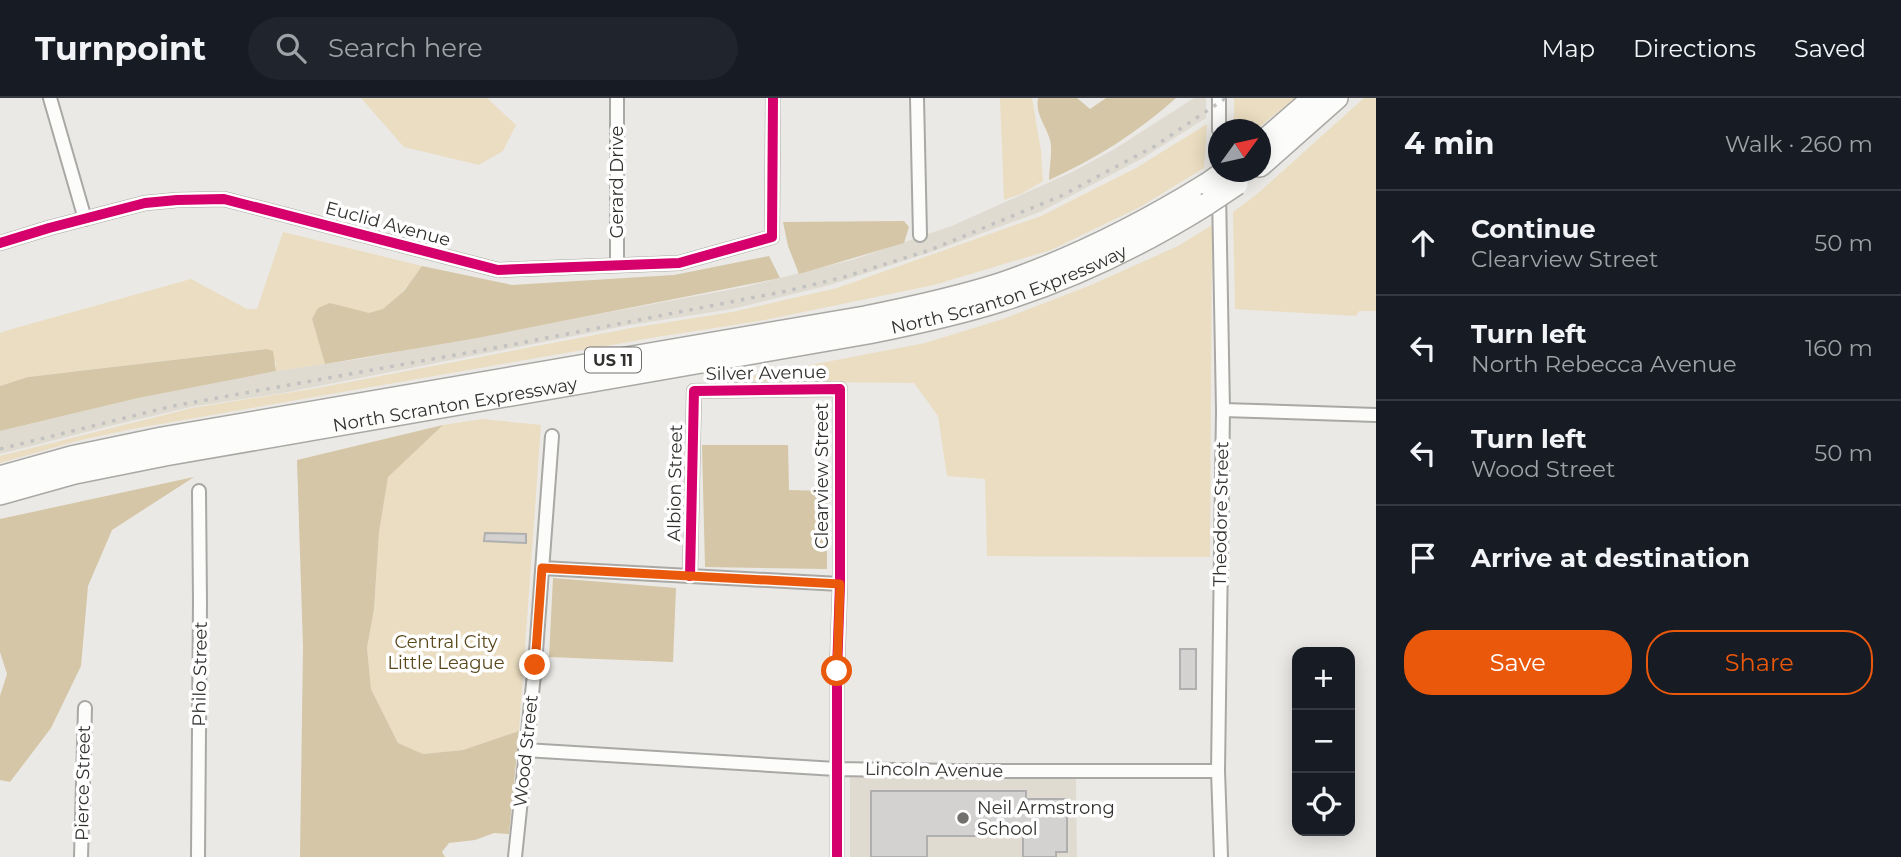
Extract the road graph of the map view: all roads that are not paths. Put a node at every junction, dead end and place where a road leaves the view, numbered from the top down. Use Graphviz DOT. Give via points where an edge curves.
graph roads {
  1 [pos="50,98"];
  2 [pos="617,98"];
  3 [pos="773,98"];
  4 [pos="917,98"];
  5 [pos="1219,98"];
  6 [pos="1313,98"];
  7 [pos="1337,98"];
  8 [pos="1219,119"];
  9 [pos="1271,135"];
  10 [pos="1271,157"];
  11 [pos="1223,182"];
  12 [pos="1224,182"];
  13 [pos="1225,182"];
  14 [pos="85,219"];
  15 [pos="920,235"];
  16 [pos="0,243"];
  17 [pos="617,265"];
  18 [pos="839,389"];
  19 [pos="694,391"];
  20 [pos="1223,410"];
  21 [pos="1376,415"];
  22 [pos="552,436"];
  23 [pos="0,477"];
  24 [pos="199,491"];
  25 [pos="0,494"];
  26 [pos="542,568"];
  27 [pos="690,576"];
  28 [pos="840,584"];
  29 [pos="85,708"];
  30 [pos="525,750"];
  31 [pos="836,769"];
  32 [pos="1218,771"];
  33 [pos="82,857"];
  34 [pos="198,857"];
  35 [pos="515,857"];
  36 [pos="837,857"];
  37 [pos="1221,857"];
  1 -- 14 [label="street"];
  2 -- 17 [label="street, Gerard Drive"];
  3 -- 17 [label="street, Euclid Avenue" via="772,237 679,264"];
  4 -- 15 [label="street"];
  5 -- 8 [label="street"];
  6 -- 9 [label="highway"];
  7 -- 10 [label="highway"];
  11 -- 23 [label="highway, North Scranton Expressway / US 11" via="1070,257 933,302 150,440"];
  12 -- 25 [label="highway, North Scranton Expressway / US 11" via="1137,244 1077,273 937,318 165,455"];
  13 -- 20 [label="street, Theodore Street"];
  14 -- 16 [label="street, Euclid Avenue"];
  14 -- 17 [label="street, Euclid Avenue" via="145,203 224,199 498,270"];
  18 -- 19 [label="street, Silver Avenue"];
  18 -- 28 [label="street, Clearview Street"];
  19 -- 27 [label="street, Albion Street"];
  20 -- 21 [label="street"];
  20 -- 32 [label="street, Theodore Street"];
  22 -- 26 [label="street, Wood Street"];
  24 -- 34 [label="street, Philo Street"];
  26 -- 27 [label="street"];
  26 -- 30 [label="street, Wood Street"];
  27 -- 28 [label="street"];
  28 -- 31 [label="street, Clearview Street"];
  29 -- 33 [label="street, Pierce Street"];
  30 -- 31 [label="street, Lincoln Avenue"];
  30 -- 35 [label="street, Wood Street"];
  31 -- 32 [label="street, Lincoln Avenue"];
  31 -- 36 [label="street, Clearview Street"];
  32 -- 37 [label="street, Theodore Street"];
}
